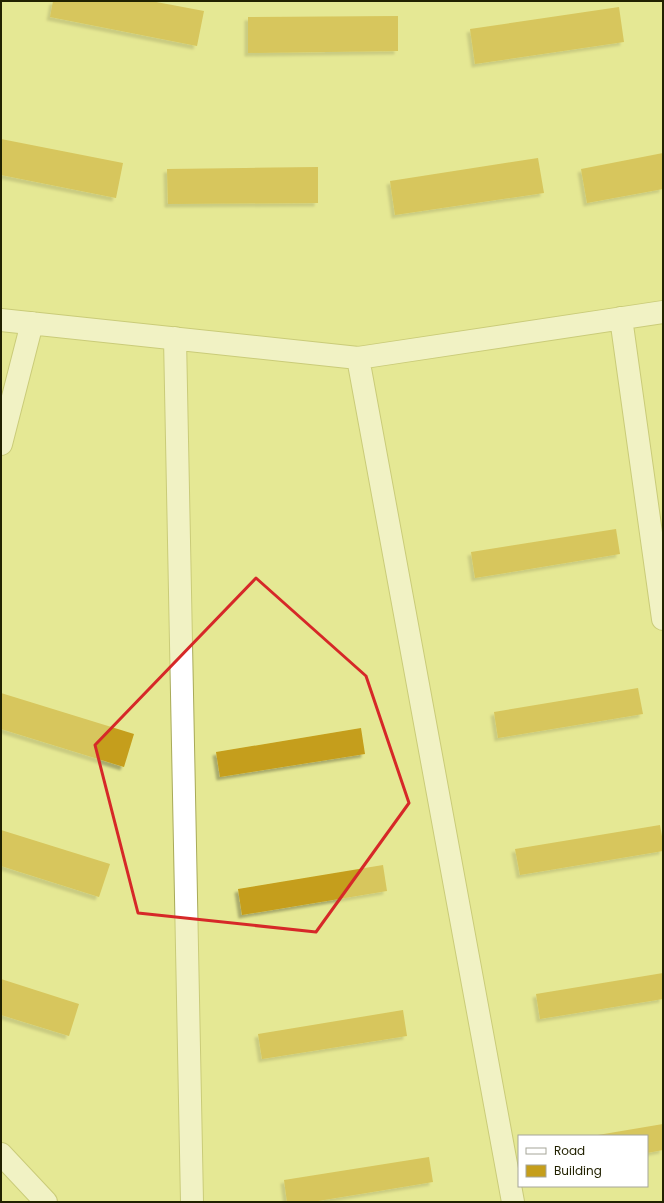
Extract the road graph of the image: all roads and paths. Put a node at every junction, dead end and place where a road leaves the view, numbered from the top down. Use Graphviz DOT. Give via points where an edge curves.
graph roads {
  1 [pos="663,312"];
  2 [pos="621,318"];
  3 [pos="1,320"];
  4 [pos="32,323"];
  5 [pos="175,338"];
  6 [pos="358,358"];
  7 [pos="1,444"];
  8 [pos="663,619"];
  9 [pos="1,1154"];
  10 [pos="46,1202"];
  11 [pos="192,1202"];
  12 [pos="512,1202"];
  1 -- 2 [label="street"];
  2 -- 6 [label="street"];
  2 -- 8 [label="street"];
  3 -- 4 [label="street"];
  4 -- 5 [label="street"];
  4 -- 7 [label="street"];
  5 -- 6 [label="street"];
  5 -- 11 [label="street"];
  6 -- 12 [label="street"];
  9 -- 10 [label="street"];
}
